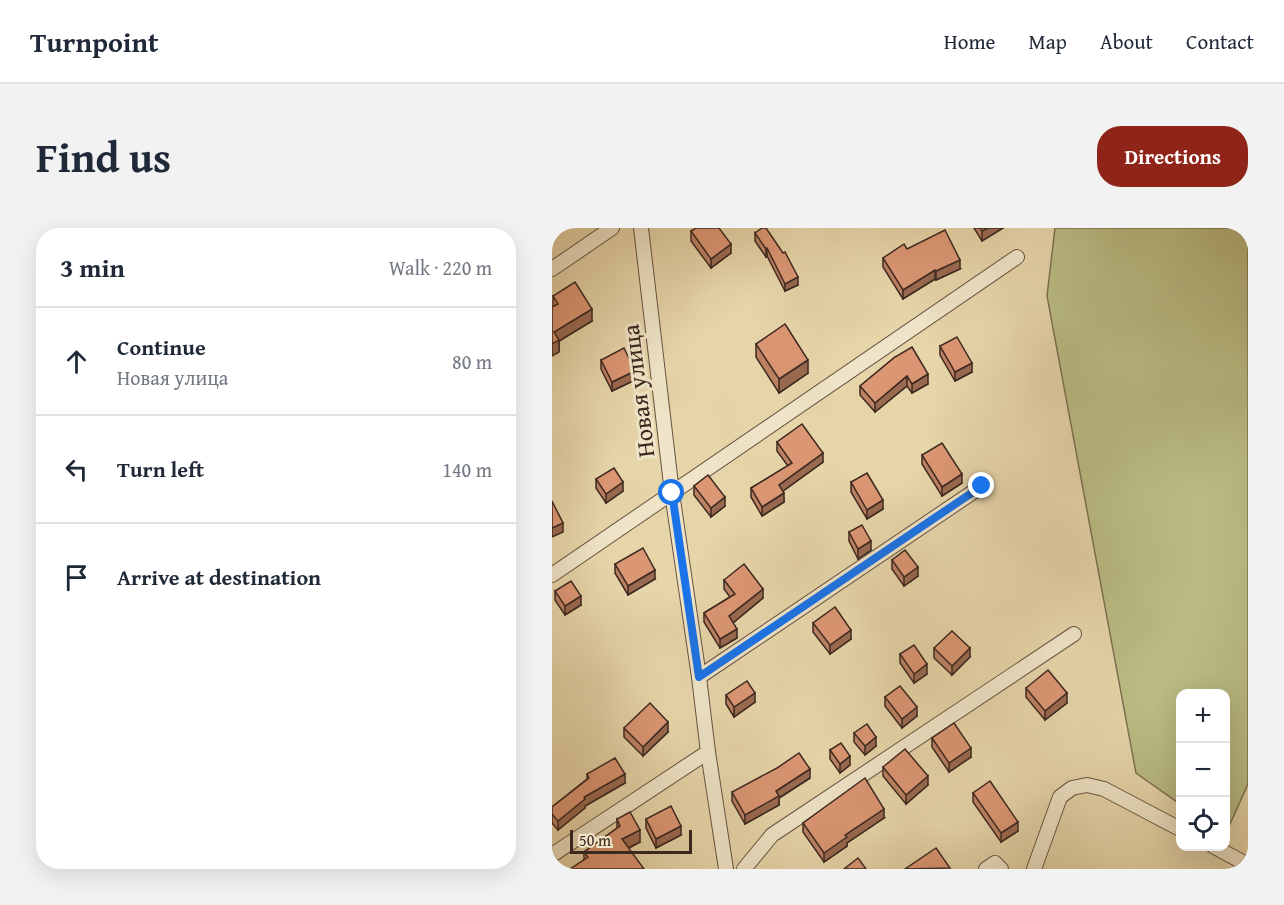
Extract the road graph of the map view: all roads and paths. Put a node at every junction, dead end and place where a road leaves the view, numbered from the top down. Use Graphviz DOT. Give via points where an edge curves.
graph roads {
  1 [pos="612,228"];
  2 [pos="641,228"];
  3 [pos="1017,257"];
  4 [pos="552,269"];
  5 [pos="982,486"];
  6 [pos="672,493"];
  7 [pos="552,575"];
  8 [pos="1074,634"];
  9 [pos="699,677"];
  10 [pos="708,752"];
  11 [pos="1176,827"];
  12 [pos="1222,851"];
  13 [pos="552,855"];
  14 [pos="1248,865"];
  15 [pos="726,869"];
  16 [pos="744,869"];
  17 [pos="986,869"];
  18 [pos="1001,869"];
  19 [pos="1034,869"];
  1 -- 4 [label="street"];
  2 -- 6 [label="street, Новая улица"];
  3 -- 6 [label="street"];
  5 -- 9 [label="street"];
  6 -- 7 [label="street"];
  6 -- 9 [label="street, Новая улица"];
  8 -- 16 [label="street" via="772,835"];
  9 -- 10 [label="street, Новая улица"];
  10 -- 13 [label="street"];
  10 -- 15 [label="street, Новая улица"];
  11 -- 19 [label="street" via="1104,789 1087,785 1072,788 1060,797"];
  12 -- 14 [label="street"];
  17 -- 18 [label="street" via="995,863"];
}
